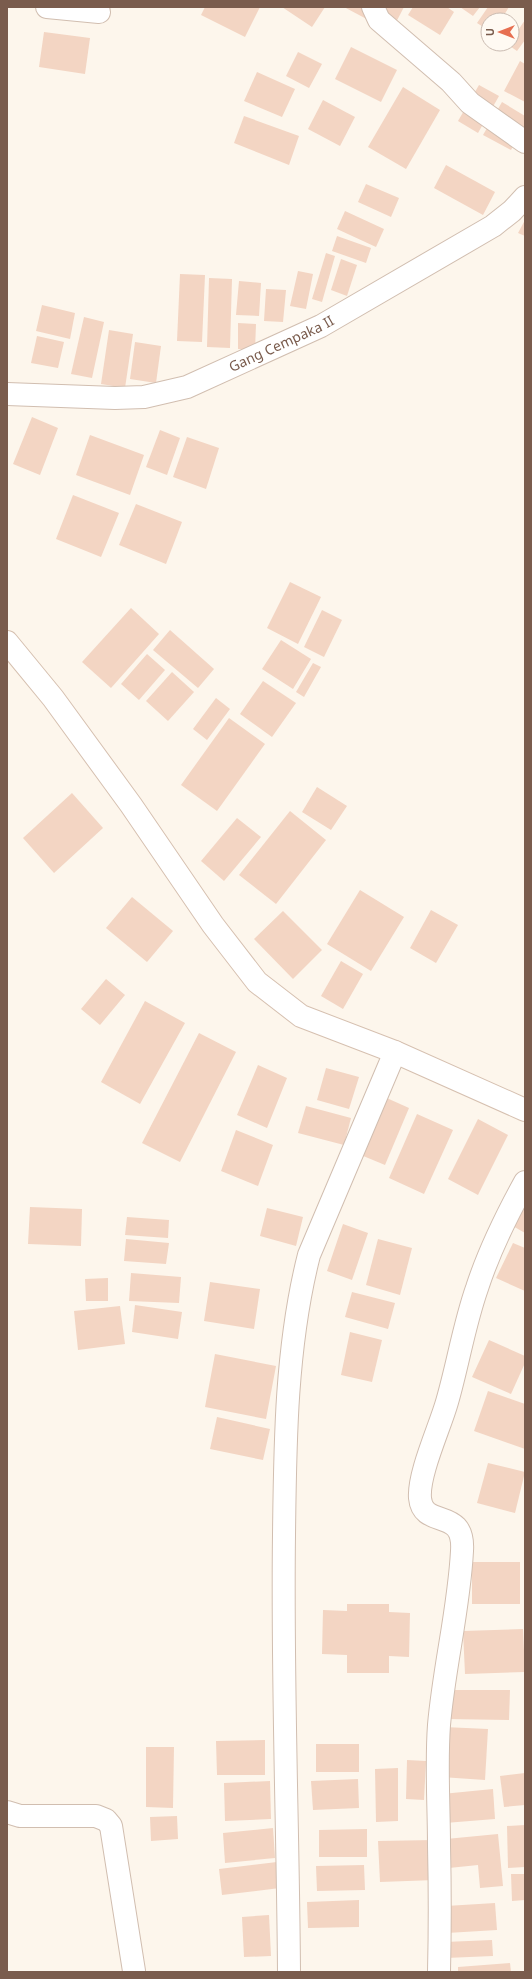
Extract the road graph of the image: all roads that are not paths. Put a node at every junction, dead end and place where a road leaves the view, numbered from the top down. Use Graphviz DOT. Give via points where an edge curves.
graph roads {
  1 [pos="47,7"];
  2 [pos="372,7"];
  3 [pos="99,12"];
  4 [pos="525,142"];
  5 [pos="525,197"];
  6 [pos="7,394"];
  7 [pos="7,642"];
  8 [pos="395,1052"];
  9 [pos="525,1110"];
  10 [pos="525,1182"];
  11 [pos="7,1812"];
  12 [pos="134,1971"];
  13 [pos="289,1972"];
  14 [pos="439,1972"];
  1 -- 3 [label="street"];
  2 -- 4 [label="street" via="379,20 451,82 470,103"];
  5 -- 6 [label="street, Gang Cempaka II" via="493,226 321,326 186,387 144,397"];
  7 -- 8 [label="street" via="53,698 213,925 257,982 301,1016"];
  8 -- 9 [label="street"];
  8 -- 13 [label="street" via="309,1255 296,1320 286,1440 283,1607"];
  10 -- 14 [label="street" via="477,1287 420,1497 422,1506 428,1514 458,1528 462,1549 439,1728"];
  11 -- 12 [label="street" via="20,1816 96,1816 106,1820 111,1826"];
}
